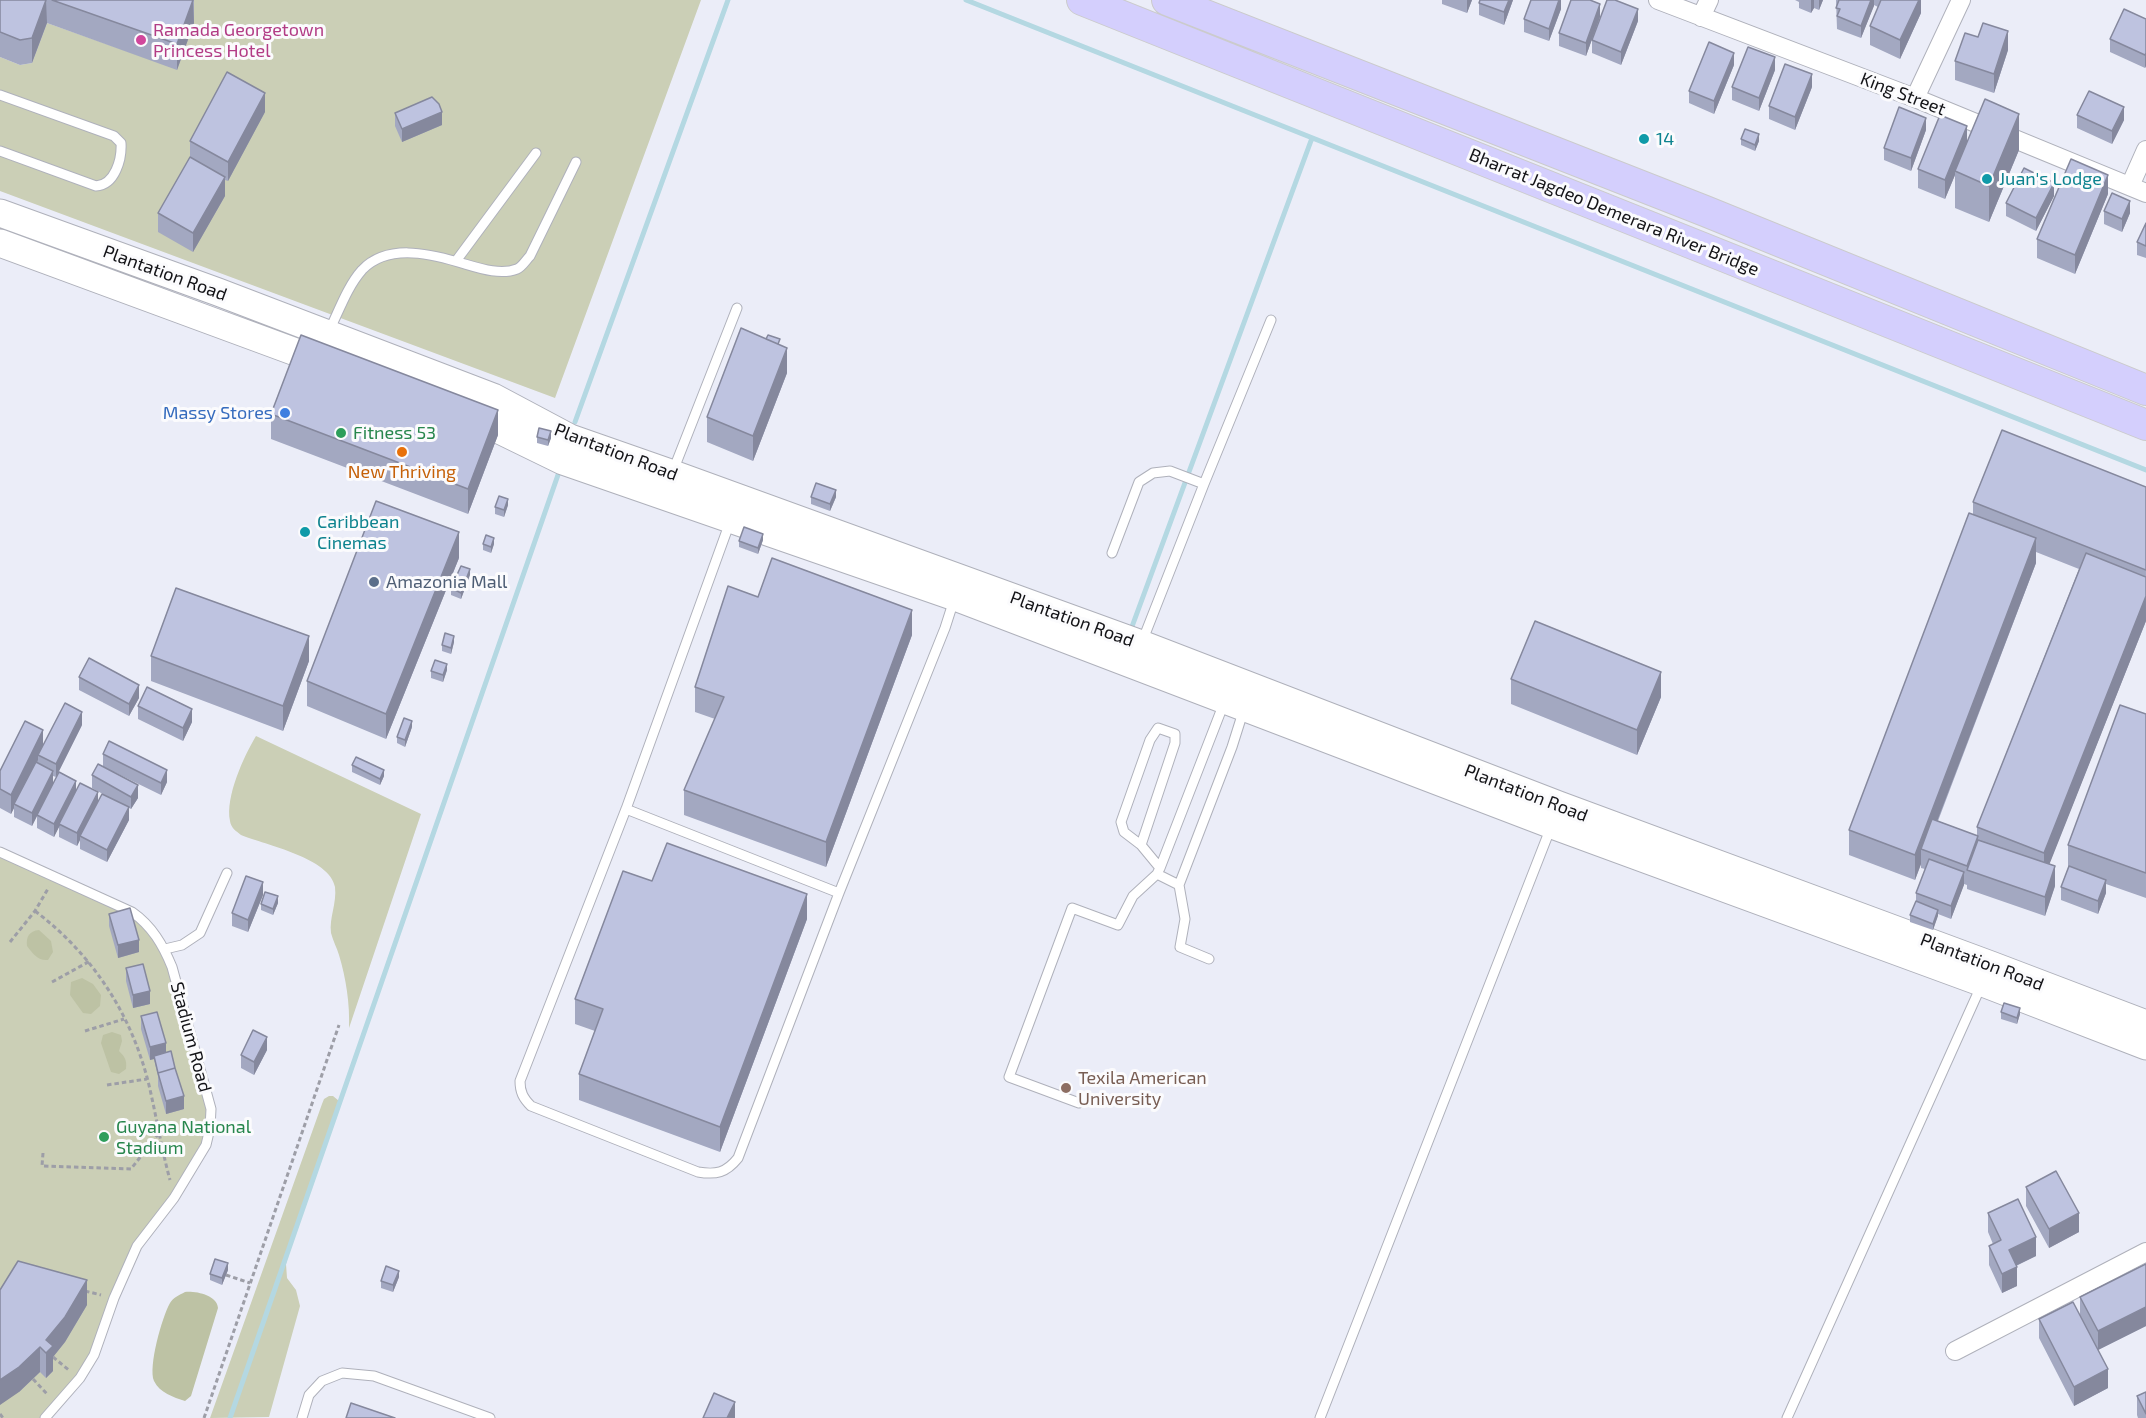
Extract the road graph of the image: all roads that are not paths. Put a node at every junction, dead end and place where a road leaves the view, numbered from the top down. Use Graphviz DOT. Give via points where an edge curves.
graph roads {
  1 [pos="1082,0"];
  2 [pos="1167,0"];
  3 [pos="1658,0"];
  4 [pos="1709,0"];
  5 [pos="1960,0"];
  6 [pos="1701,17"];
  7 [pos="0,95"];
  8 [pos="1915,98"];
  9 [pos="2146,150"];
  10 [pos="0,151"];
  11 [pos="536,153"];
  12 [pos="576,162"];
  13 [pos="2138,190"];
  14 [pos="0,213"];
  15 [pos="0,243"];
  16 [pos="456,261"];
  17 [pos="737,308"];
  18 [pos="1271,320"];
  19 [pos="327,335"];
  20 [pos="350,372"];
  21 [pos="2146,390"];
  22 [pos="439,405"];
  23 [pos="2146,425"];
  24 [pos="673,474"];
  25 [pos="1204,484"];
  26 [pos="731,520"];
  27 [pos="1112,553"];
  28 [pos="958,588"];
  29 [pos="1141,644"];
  30 [pos="1238,694"];
  31 [pos="626,809"];
  32 [pos="1556,815"];
  33 [pos="1142,844"];
  34 [pos="0,852"];
  35 [pos="1159,871"];
  36 [pos="227,873"];
  37 [pos="1179,885"];
  38 [pos="839,893"];
  39 [pos="165,949"];
  40 [pos="1209,959"];
  41 [pos="1987,974"];
  42 [pos="2146,1024"];
  43 [pos="2146,1046"];
  44 [pos="1079,1103"];
  45 [pos="2146,1252"];
  46 [pos="1955,1351"];
  47 [pos="45,1418"];
  48 [pos="302,1418"];
  49 [pos="490,1418"];
  50 [pos="1320,1418"];
  51 [pos="1787,1418"];
  1 -- 23 [label="main road, Bharrat Jagdeo Demerara River Bridge"];
  2 -- 21 [label="main road, Bharrat Jagdeo Demerara River Bridge"];
  3 -- 6 [label="street, King Street"];
  4 -- 6 [label="street"];
  5 -- 8 [label="street"];
  6 -- 8 [label="street, King Street"];
  7 -- 10 [label="lane" via="114,136 121,142 122,153 111,181 96,186"];
  8 -- 13 [label="street, King Street"];
  9 -- 13 [label="street"];
  11 -- 16 [label="lane"];
  12 -- 16 [label="lane" via="530,256 519,268 485,270"];
  14 -- 19 [label="street, Plantation Road"];
  15 -- 20 [label="street, Plantation Road"];
  16 -- 19 [label="lane" via="400,253 372,262 352,283"];
  17 -- 24 [label="lane"];
  18 -- 25 [label="lane"];
  19 -- 24 [label="street, Plantation Road" via="493,397 570,438"];
  22 -- 26 [label="street, Plantation Road" via="563,461"];
  24 -- 28 [label="street, Plantation Road"];
  25 -- 27 [label="lane" via="1170,471 1153,473 1139,482"];
  25 -- 29 [label="lane"];
  26 -- 28 [label="street, Plantation Road"];
  26 -- 31 [label="lane"];
  28 -- 29 [label="street, Plantation Road"];
  28 -- 30 [label="street, Plantation Road"];
  28 -- 38 [label="lane"];
  29 -- 30 [label="street, Plantation Road"];
  30 -- 32 [label="street, Plantation Road"];
  30 -- 35 [label="lane" via="1218,723"];
  30 -- 37 [label="lane" via="1232,747"];
  31 -- 38 [label="lane"];
  31 -- 38 [label="lane" via="522,1071 520,1091 531,1106 698,1172 722,1173 738,1158"];
  32 -- 41 [label="street, Plantation Road"];
  32 -- 50 [label="lane"];
  33 -- 33 [label="lane" via="1176,739 1175,734 1158,728 1121,822 1124,832"];
  33 -- 35 [label="lane"];
  34 -- 39 [label="lane, Stadium Road" via="132,912 145,921"];
  35 -- 37 [label="lane"];
  35 -- 44 [label="lane" via="1133,897 1118,925 1072,908 1009,1077"];
  36 -- 39 [label="lane" via="200,933 182,945"];
  37 -- 40 [label="lane" via="1185,920 1180,947"];
  39 -- 47 [label="lane, Stadium Road" via="211,1109 206,1145 137,1246 94,1355 80,1378"];
  41 -- 42 [label="street, Plantation Road"];
  41 -- 43 [label="street, Plantation Road"];
  41 -- 51 [label="lane"];
  45 -- 46 [label="street"];
  48 -- 49 [label="lane" via="309,1395 322,1381 342,1373 374,1376"];
}
